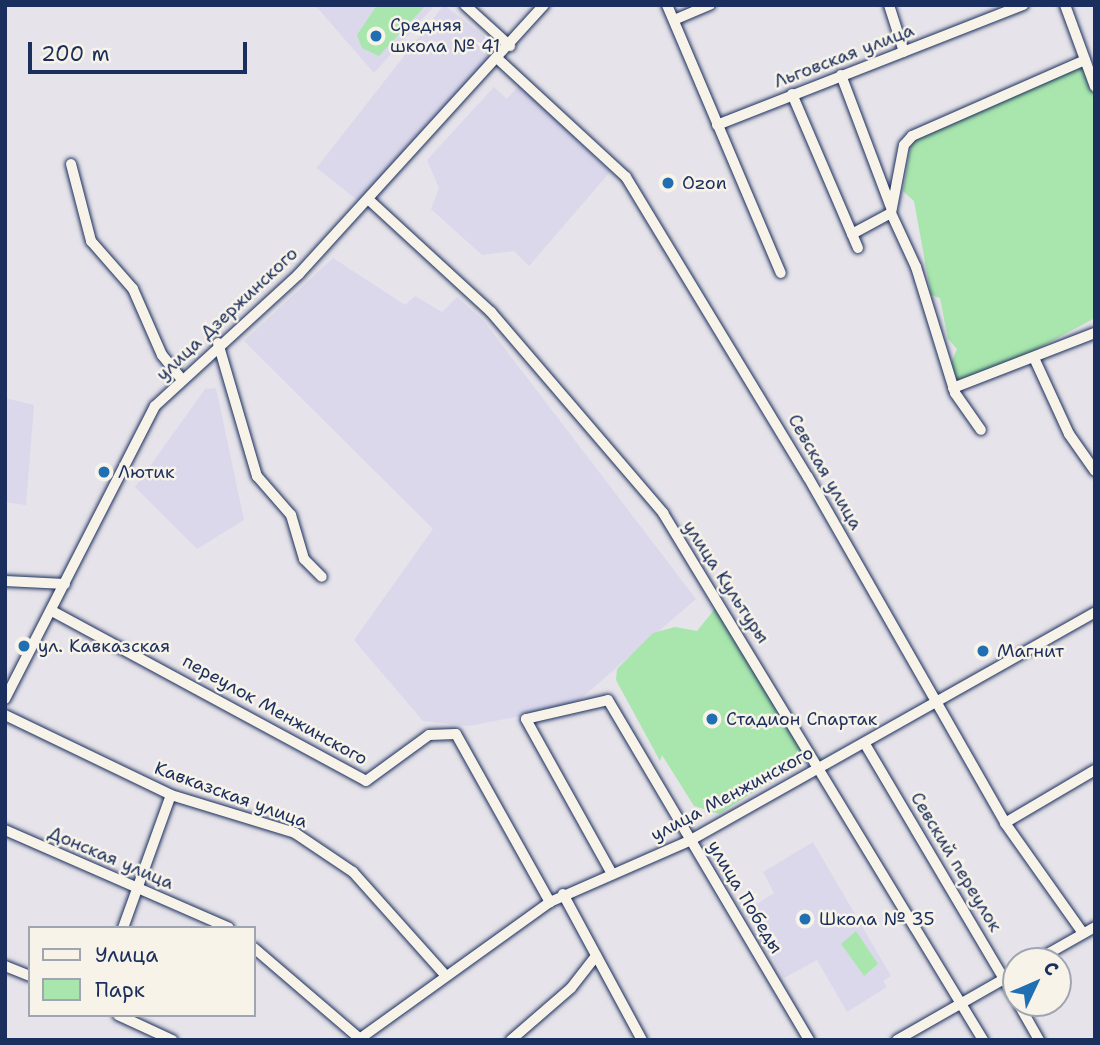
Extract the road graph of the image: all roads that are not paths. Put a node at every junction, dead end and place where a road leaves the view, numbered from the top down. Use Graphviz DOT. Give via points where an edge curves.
graph roads {
  1 [pos="464,5"];
  2 [pos="544,5"];
  3 [pos="667,5"];
  4 [pos="710,5"];
  5 [pos="888,5"];
  6 [pos="1023,5"];
  7 [pos="1065,5"];
  8 [pos="674,20"];
  9 [pos="510,46"];
  10 [pos="904,52"];
  11 [pos="498,59"];
  12 [pos="1085,60"];
  13 [pos="841,75"];
  14 [pos="1095,87"];
  15 [pos="792,94"];
  16 [pos="718,125"];
  17 [pos="71,164"];
  18 [pos="368,199"];
  19 [pos="891,210"];
  20 [pos="852,234"];
  21 [pos="858,248"];
  22 [pos="781,273"];
  23 [pos="1095,333"];
  24 [pos="218,343"];
  25 [pos="1035,360"];
  26 [pos="180,377"];
  27 [pos="953,388"];
  28 [pos="981,430"];
  29 [pos="1095,471"];
  30 [pos="323,577"];
  31 [pos="5,581"];
  32 [pos="65,584"];
  33 [pos="52,611"];
  34 [pos="1092,614"];
  35 [pos="1095,627"];
  36 [pos="5,699"];
  37 [pos="936,702"];
  38 [pos="5,715"];
  39 [pos="865,744"];
  40 [pos="821,768"];
  41 [pos="1095,770"];
  42 [pos="171,795"];
  43 [pos="1005,823"];
  44 [pos="5,830"];
  45 [pos="691,840"];
  46 [pos="611,872"];
  47 [pos="136,890"];
  48 [pos="563,894"];
  49 [pos="550,902"];
  50 [pos="204,915"];
  51 [pos="124,926"];
  52 [pos="200,926"];
  53 [pos="225,926"];
  54 [pos="1095,927"];
  55 [pos="1083,933"];
  56 [pos="1059,947"];
  57 [pos="256,950"];
  58 [pos="596,956"];
  59 [pos="5,965"];
  60 [pos="28,975"];
  61 [pos="445,975"];
  62 [pos="1002,976"];
  63 [pos="1002,980"];
  64 [pos="962,1002"];
  65 [pos="122,1017"];
  66 [pos="1026,1017"];
  67 [pos="636,1037"];
  68 [pos="359,1039"];
  69 [pos="172,1040"];
  70 [pos="511,1040"];
  71 [pos="809,1040"];
  72 [pos="897,1040"];
  73 [pos="983,1040"];
  74 [pos="1039,1040"];
  1 -- 9 [label="street"];
  2 -- 9 [label="street, улица Дзержинского"];
  3 -- 8 [label="street"];
  4 -- 8 [label="street"];
  5 -- 10 [label="street"];
  6 -- 10 [label="street, Льговская улица"];
  7 -- 12 [label="street"];
  8 -- 16 [label="street"];
  9 -- 11 [label="street, улица Дзержинского"];
  10 -- 13 [label="street, Льговская улица"];
  11 -- 18 [label="street, улица Дзержинского"];
  11 -- 37 [label="street, Севская улица" via="626,177"];
  12 -- 14 [label="street"];
  12 -- 19 [label="street" via="912,136"];
  13 -- 15 [label="street, Льговская улица"];
  13 -- 19 [label="street"];
  15 -- 16 [label="street, Льговская улица"];
  15 -- 20 [label="street"];
  16 -- 22 [label="street"];
  17 -- 26 [label="street" via="91,241 133,289 162,355"];
  18 -- 24 [label="street, улица Дзержинского" via="299,274"];
  18 -- 40 [label="street, улица Культуры" via="491,312 663,513"];
  19 -- 20 [label="street"];
  19 -- 27 [label="street" via="916,267"];
  20 -- 21 [label="street"];
  23 -- 25 [label="street"];
  24 -- 26 [label="street, улица Дзержинского"];
  24 -- 30 [label="street" via="257,476 290,515 304,559"];
  25 -- 27 [label="street"];
  25 -- 29 [label="street" via="1069,434"];
  26 -- 32 [label="street, улица Дзержинского" via="155,406"];
  27 -- 28 [label="street"];
  31 -- 32 [label="street"];
  32 -- 33 [label="street, улица Дзержинского"];
  33 -- 36 [label="street, улица Дзержинского"];
  33 -- 49 [label="street, переулок Менжинского" via="366,781 429,735 456,734"];
  34 -- 35 [label="street"];
  34 -- 37 [label="street, улица Менжинского"];
  37 -- 39 [label="street, улица Менжинского"];
  37 -- 43 [label="street, Севская улица"];
  38 -- 42 [label="street, Кавказская улица"];
  39 -- 40 [label="street, улица Менжинского"];
  39 -- 62 [label="street, Севский переулок"];
  40 -- 45 [label="street, улица Менжинского"];
  40 -- 64 [label="street, улица Культуры"];
  41 -- 43 [label="street"];
  42 -- 47 [label="street"];
  42 -- 61 [label="street, Кавказская улица" via="295,833 321,849 390,908"];
  43 -- 55 [label="street, Севская улица"];
  44 -- 47 [label="street, Донская улица"];
  45 -- 46 [label="street, улица Менжинского"];
  45 -- 46 [label="street, улица Победы" via="608,700 526,719"];
  45 -- 71 [label="street, улица Победы"];
  46 -- 48 [label="street, улица Менжинского"];
  47 -- 50 [label="street, Донская улица"];
  47 -- 51 [label="street"];
  48 -- 49 [label="street, улица Менжинского"];
  48 -- 58 [label="street"];
  49 -- 61 [label="street, улица Менжинского"];
  50 -- 52 [label="street"];
  50 -- 53 [label="street, Донская улица"];
  54 -- 55 [label="street"];
  55 -- 56 [label="street"];
  57 -- 68 [label="street"];
  58 -- 67 [label="street"];
  58 -- 70 [label="street" via="571,988"];
  59 -- 60 [label="street"];
  61 -- 68 [label="street, улица Менжинского"];
  63 -- 64 [label="street"];
  64 -- 72 [label="street"];
  64 -- 73 [label="street, улица Культуры"];
  65 -- 69 [label="street"];
  66 -- 74 [label="street, Севский переулок"];
}
